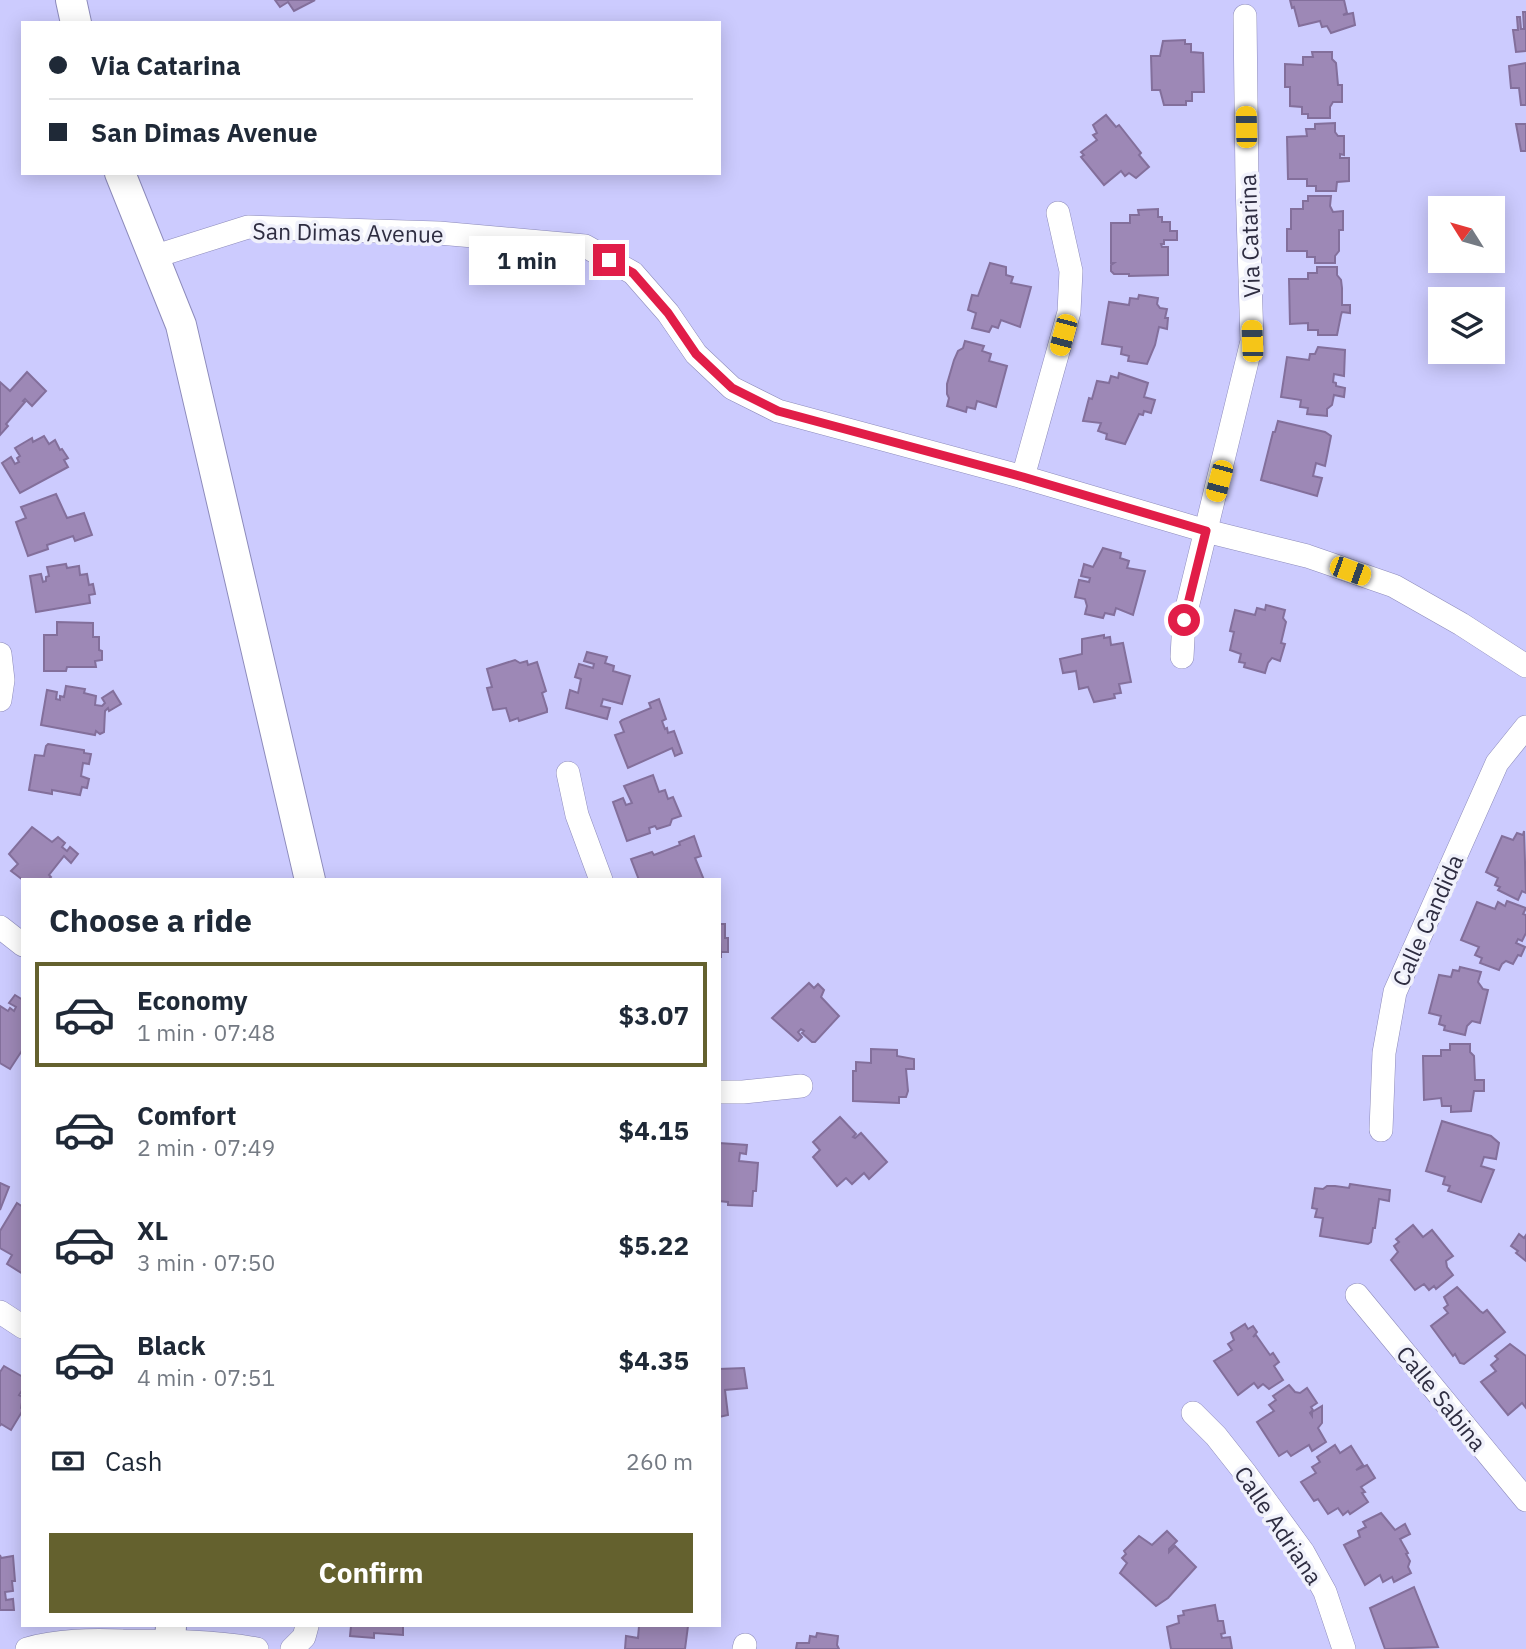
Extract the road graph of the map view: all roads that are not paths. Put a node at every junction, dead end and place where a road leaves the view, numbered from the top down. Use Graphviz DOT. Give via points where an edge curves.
graph roads {
  1 [pos="71,0"];
  2 [pos="1245,16"];
  3 [pos="76,21"];
  4 [pos="121,175"];
  5 [pos="1058,214"];
  6 [pos="153,257"];
  7 [pos="1023,477"];
  8 [pos="1206,531"];
  9 [pos="0,654"];
  10 [pos="1182,657"];
  11 [pos="1526,666"];
  12 [pos="0,700"];
  13 [pos="1526,727"];
  14 [pos="568,773"];
  15 [pos="310,878"];
  16 [pos="600,878"];
  17 [pos="0,927"];
  18 [pos="21,943"];
  19 [pos="801,1086"];
  20 [pos="721,1091"];
  21 [pos="1381,1130"];
  22 [pos="1357,1295"];
  23 [pos="0,1312"];
  24 [pos="21,1325"];
  25 [pos="1193,1413"];
  26 [pos="1526,1500"];
  27 [pos="307,1627"];
  28 [pos="170,1638"];
  29 [pos="27,1649"];
  30 [pos="257,1649"];
  31 [pos="292,1649"];
  32 [pos="1344,1649"];
  1 -- 3 [label="street"];
  2 -- 8 [label="street, Via Catarina" via="1252,341"];
  4 -- 6 [label="street"];
  5 -- 7 [label="street" via="1071,271 1069,312"];
  6 -- 7 [label="street, San Dimas Avenue" via="248,227 439,233 585,246 633,273 696,354 732,388 778,411"];
  6 -- 15 [label="street" via="181,325"];
  7 -- 8 [label="street, San Dimas Avenue"];
  8 -- 10 [label="street, Via Catarina" via="1184,620"];
  8 -- 11 [label="street, San Dimas Avenue" via="1307,556 1394,586"];
  9 -- 12 [label="street"];
  13 -- 21 [label="street, Calle Candida" via="1497,763 1395,992 1384,1053"];
  14 -- 16 [label="street"];
  17 -- 18 [label="street"];
  19 -- 20 [label="street"];
  22 -- 26 [label="street, Calle Sabina"];
  23 -- 24 [label="street"];
  25 -- 32 [label="street, Calle Adriana" via="1216,1436 1303,1552 1325,1592"];
  27 -- 31 [label="street"];
  28 -- 29 [label="street" via="46,1643"];
  28 -- 30 [label="street"];
}
